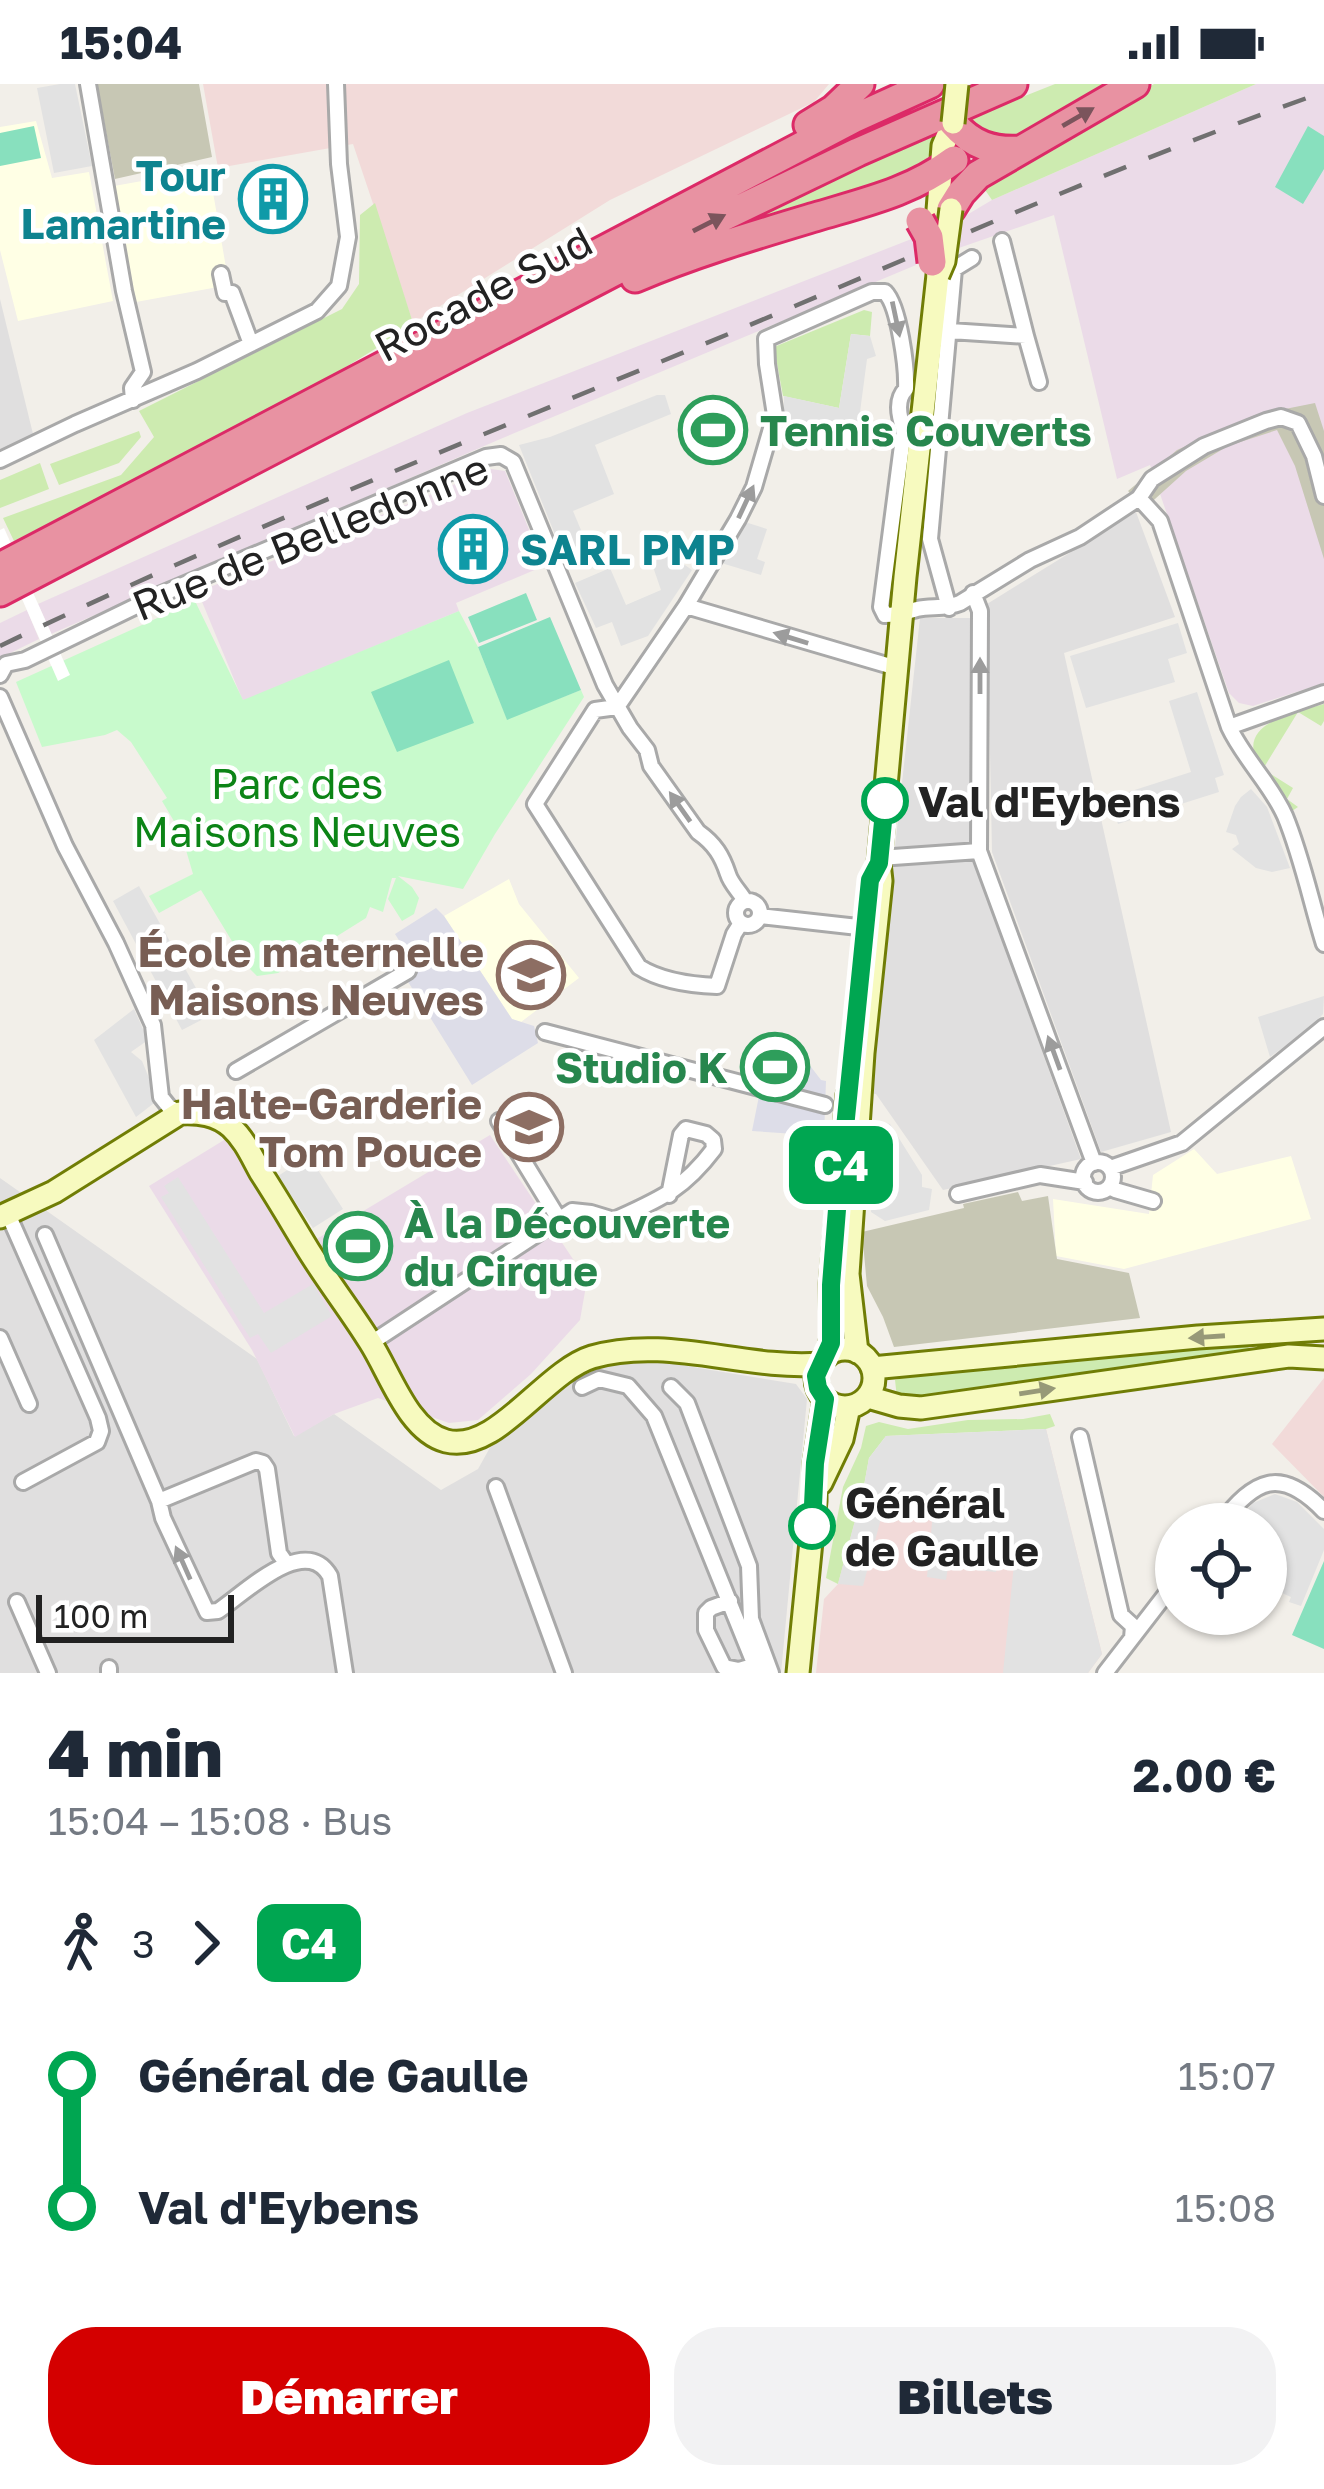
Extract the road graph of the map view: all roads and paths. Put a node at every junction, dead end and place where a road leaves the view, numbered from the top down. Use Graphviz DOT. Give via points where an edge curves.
graph roads {
  1 [pos="88,84"];
  2 [pos="336,84"];
  3 [pos="860,84"];
  4 [pos="957,84"];
  5 [pos="1013,84"];
  6 [pos="1136,84"];
  7 [pos="925,86"];
  8 [pos="952,123"];
  9 [pos="1021,150"];
  10 [pos="947,165"];
  11 [pos="865,204"];
  12 [pos="936,214"];
  13 [pos="632,236"];
  14 [pos="1002,241"];
  15 [pos="972,258"];
  16 [pos="935,268"];
  17 [pos="221,274"];
  18 [pos="530,315"];
  19 [pos="950,331"];
  20 [pos="1026,336"];
  21 [pos="250,344"];
  22 [pos="1039,382"];
  23 [pos="133,400"];
  24 [pos="0,460"];
  25 [pos="1324,496"];
  26 [pos="1139,498"];
  27 [pos="0,567"];
  28 [pos="0,592"];
  29 [pos="973,593"];
  30 [pos="686,606"];
  31 [pos="949,608"];
  32 [pos="902,615"];
  33 [pos="897,668"];
  34 [pos="0,675"];
  35 [pos="1324,693"];
  36 [pos="0,697"];
  37 [pos="617,707"];
  38 [pos="1229,727"];
  39 [pos="980,851"];
  40 [pos="879,861"];
  41 [pos="745,901"];
  42 [pos="760,916"];
  43 [pos="741,923"];
  44 [pos="872,928"];
  45 [pos="1324,944"];
  46 [pos="408,971"];
  47 [pos="1324,1027"];
  48 [pos="545,1032"];
  49 [pos="236,1071"];
  50 [pos="825,1106"];
  51 [pos="180,1113"];
  52 [pos="499,1121"];
  53 [pos="1094,1163"];
  54 [pos="1111,1177"];
  55 [pos="1084,1182"];
  56 [pos="958,1194"];
  57 [pos="668,1195"];
  58 [pos="1153,1201"];
  59 [pos="4,1216"];
  60 [pos="560,1220"];
  61 [pos="45,1235"];
  62 [pos="1324,1329"];
  63 [pos="0,1338"];
  64 [pos="371,1342"];
  65 [pos="1324,1356"];
  66 [pos="726,1358"];
  67 [pos="824,1359"];
  68 [pos="865,1360"];
  69 [pos="583,1387"];
  70 [pos="671,1388"];
  71 [pos="821,1393"];
  72 [pos="859,1402"];
  73 [pos="29,1404"];
  74 [pos="1079,1437"];
  75 [pos="23,1482"];
  76 [pos="496,1486"];
  77 [pos="159,1501"];
  78 [pos="815,1501"];
  79 [pos="1239,1503"];
  80 [pos="1324,1511"];
  81 [pos="286,1563"];
  82 [pos="730,1601"];
  83 [pos="17,1602"];
  84 [pos="1155,1608"];
  85 [pos="1132,1638"];
  86 [pos="757,1669"];
  87 [pos="48,1673"];
  88 [pos="345,1673"];
  89 [pos="564,1673"];
  90 [pos="771,1673"];
  91 [pos="798,1673"];
  92 [pos="1105,1673"];
  1 -- 23 [label="street" via="142,372"];
  2 -- 21 [label="street" via="348,236 339,286 317,310"];
  3 -- 13 [label="highway" via="834,109"];
  4 -- 8 [label="main road, bridge"];
  18 -- 5 [label="highway, Rocade Sud, one-way"];
  9 -- 6 [label="highway, one-way"];
  7 -- 13 [label="highway, Rocade Sud"];
  8 -- 9 [label="highway" via="977,144"];
  8 -- 10 [label="main road" via="956,141"];
  9 -- 12 [label="highway"];
  10 -- 11 [label="highway"];
  10 -- 12 [label="main road"];
  11 -- 12 [label="highway"];
  11 -- 18 [label="highway"];
  12 -- 16 [label="highway, bridge" via="929,237"];
  13 -- 27 [label="highway, Rocade Sud"];
  14 -- 20 [label="street"];
  15 -- 19 [label="street" via="954,268"];
  16 -- 32 [label="main road"];
  17 -- 21 [label="street"];
  18 -- 28 [label="highway, Rocade Sud"];
  19 -- 20 [label="street"];
  19 -- 31 [label="street" via="930,539"];
  20 -- 22 [label="street"];
  21 -- 23 [label="street"];
  23 -- 24 [label="street"];
  25 -- 26 [label="street" via="1298,423 1281,417 1204,446 1152,478"];
  26 -- 29 [label="street"];
  26 -- 38 [label="street" via="1160,521"];
  29 -- 31 [label="street"];
  39 -- 29 [label="street, one-way" via="980,611"];
  30 -- 32 [label="street, one-way" via="759,469 775,415 766,339 885,292 907,371 880,608 885,616"];
  33 -- 30 [label="street, one-way"];
  30 -- 37 [label="street"];
  31 -- 32 [label="street"];
  32 -- 33 [label="main road"];
  33 -- 40 [label="main road"];
  34 -- 37 [label="street, Rue de Belledonne" via="6,664 157,596 494,454 513,463"];
  35 -- 38 [label="street"];
  36 -- 51 [label="street" via="163,1047 161,1097"];
  41 -- 37 [label="street, Rue de Belledonne, one-way"];
  37 -- 43 [label="street" via="595,710 535,804 649,974 717,986"];
  38 -- 45 [label="street" via="1285,818"];
  39 -- 40 [label="street"];
  53 -- 39 [label="street, one-way"];
  40 -- 44 [label="main road"];
  41 -- 42 [label="street" via="757,904"];
  41 -- 43 [label="street" via="736,910"];
  42 -- 43 [label="street"];
  42 -- 44 [label="street"];
  44 -- 67 [label="main road"];
  44 -- 68 [label="main road" via="848,1274"];
  46 -- 49 [label="street"];
  47 -- 54 [label="street" via="1182,1143"];
  48 -- 50 [label="street"];
  51 -- 59 [label="main road"];
  51 -- 64 [label="main road" via="201,1112 233,1129"];
  52 -- 60 [label="street"];
  53 -- 54 [label="street"];
  53 -- 55 [label="street"];
  54 -- 55 [label="street" via="1100,1192"];
  54 -- 58 [label="street" via="1115,1190"];
  55 -- 56 [label="street" via="1040,1175"];
  57 -- 57 [label="street" via="714,1148 706,1134 681,1135"];
  57 -- 60 [label="street" via="614,1220 572,1211"];
  59 -- 75 [label="street" via="100,1431 97,1442"];
  60 -- 64 [label="street"];
  61 -- 77 [label="street"];
  62 -- 68 [label="main road, one-way"];
  63 -- 73 [label="street"];
  64 -- 66 [label="main road" via="418,1424 449,1442 488,1435 589,1358 677,1351"];
  72 -- 65 [label="main road, one-way" via="921,1408"];
  66 -- 67 [label="main road" via="788,1365"];
  66 -- 71 [label="main road"];
  67 -- 68 [label="main road" via="842,1349"];
  67 -- 71 [label="main road" via="816,1376"];
  68 -- 72 [label="main road" via="874,1383"];
  69 -- 82 [label="street" via="598,1378 628,1386 654,1416"];
  70 -- 90 [label="street" via="687,1403 749,1566 751,1618"];
  71 -- 72 [label="main road" via="836,1406"];
  71 -- 78 [label="main road"];
  72 -- 78 [label="main road"];
  74 -- 85 [label="street"];
  76 -- 89 [label="street"];
  81 -- 77 [label="street, one-way" via="207,1612"];
  77 -- 81 [label="street" via="263,1463"];
  78 -- 91 [label="main road"];
  79 -- 80 [label="street" via="1268,1484 1300,1489"];
  81 -- 88 [label="street" via="311,1558 330,1576"];
  82 -- 86 [label="street"];
  82 -- 86 [label="street" via="706,1613 706,1630 724,1667"];
  83 -- 87 [label="street"];
  84 -- 85 [label="street"];
  85 -- 92 [label="street"];
}
